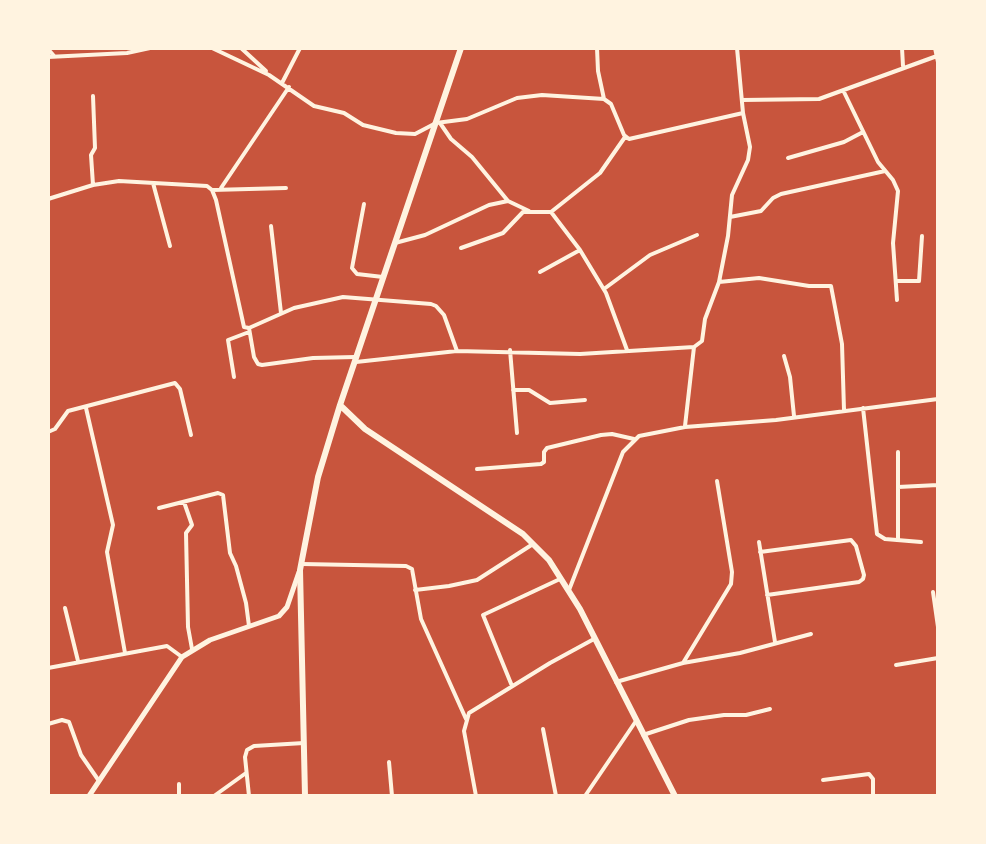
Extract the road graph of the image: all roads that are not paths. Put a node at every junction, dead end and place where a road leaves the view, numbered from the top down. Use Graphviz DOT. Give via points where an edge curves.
graph roads {
  1 [pos="91,48"];
  2 [pos="150,48"];
  3 [pos="212,48"];
  4 [pos="241,48"];
  5 [pos="300,48"];
  6 [pos="461,48"];
  7 [pos="597,48"];
  8 [pos="737,48"];
  9 [pos="902,48"];
  10 [pos="935,48"];
  11 [pos="48,49"];
  12 [pos="92,55"];
  13 [pos="51,57"];
  14 [pos="937,59"];
  15 [pos="903,66"];
  16 [pos="269,75"];
  17 [pos="282,83"];
  18 [pos="289,87"];
  19 [pos="843,90"];
  20 [pos="93,96"];
  21 [pos="604,99"];
  22 [pos="742,100"];
  23 [pos="743,113"];
  24 [pos="438,123"];
  25 [pos="863,132"];
  26 [pos="625,137"];
  27 [pos="788,158"];
  28 [pos="885,171"];
  29 [pos="153,183"];
  30 [pos="93,185"];
  31 [pos="221,188"];
  32 [pos="286,188"];
  33 [pos="212,190"];
  34 [pos="48,199"];
  35 [pos="508,201"];
  36 [pos="364,204"];
  37 [pos="529,211"];
  38 [pos="551,212"];
  39 [pos="730,217"];
  40 [pos="271,226"];
  41 [pos="697,235"];
  42 [pos="922,236"];
  43 [pos="394,243"];
  44 [pos="170,246"];
  45 [pos="461,248"];
  46 [pos="580,250"];
  47 [pos="540,272"];
  48 [pos="383,277"];
  49 [pos="896,281"];
  50 [pos="719,282"];
  51 [pos="604,289"];
  52 [pos="375,299"];
  53 [pos="897,300"];
  54 [pos="281,313"];
  55 [pos="249,330"];
  56 [pos="694,347"];
  57 [pos="510,350"];
  58 [pos="457,351"];
  59 [pos="627,351"];
  60 [pos="784,356"];
  61 [pos="354,360"];
  62 [pos="234,377"];
  63 [pos="513,390"];
  64 [pos="938,399"];
  65 [pos="585,400"];
  66 [pos="340,405"];
  67 [pos="86,408"];
  68 [pos="863,408"];
  69 [pos="844,410"];
  70 [pos="794,417"];
  71 [pos="685,427"];
  72 [pos="48,432"];
  73 [pos="517,433"];
  74 [pos="191,435"];
  75 [pos="634,439"];
  76 [pos="938,444"];
  77 [pos="898,452"];
  78 [pos="477,469"];
  79 [pos="717,481"];
  80 [pos="938,485"];
  81 [pos="898,487"];
  82 [pos="184,502"];
  83 [pos="159,508"];
  84 [pos="938,522"];
  85 [pos="898,540"];
  86 [pos="759,542"];
  87 [pos="921,542"];
  88 [pos="534,543"];
  89 [pos="760,552"];
  90 [pos="301,567"];
  91 [pos="562,578"];
  92 [pos="415,590"];
  93 [pos="569,590"];
  94 [pos="933,592"];
  95 [pos="767,595"];
  96 [pos="65,608"];
  97 [pos="253,627"];
  98 [pos="938,627"];
  99 [pos="811,634"];
  100 [pos="594,639"];
  101 [pos="775,643"];
  102 [pos="192,649"];
  103 [pos="125,653"];
  104 [pos="182,657"];
  105 [pos="938,658"];
  106 [pos="78,661"];
  107 [pos="683,663"];
  108 [pos="896,665"];
  109 [pos="48,668"];
  110 [pos="616,682"];
  111 [pos="512,686"];
  112 [pos="770,709"];
  113 [pos="466,719"];
  114 [pos="636,721"];
  115 [pos="48,724"];
  116 [pos="543,729"];
  117 [pos="643,735"];
  118 [pos="304,743"];
  119 [pos="389,762"];
  120 [pos="246,773"];
  121 [pos="823,780"];
  122 [pos="99,781"];
  123 [pos="179,784"];
  124 [pos="89,796"];
  125 [pos="179,796"];
  126 [pos="214,796"];
  127 [pos="249,796"];
  128 [pos="305,796"];
  129 [pos="392,796"];
  130 [pos="476,796"];
  131 [pos="556,796"];
  132 [pos="585,796"];
  133 [pos="675,796"];
  134 [pos="873,796"];
  1 -- 12 [label="street"];
  2 -- 12 [label="street"];
  3 -- 16 [label="street"];
  4 -- 16 [label="street"];
  5 -- 17 [label="street"];
  6 -- 24 [label="main road"];
  7 -- 21 [label="street"];
  8 -- 22 [label="street"];
  9 -- 15 [label="street"];
  10 -- 14 [label="street"];
  11 -- 13 [label="street"];
  12 -- 13 [label="street"];
  14 -- 15 [label="street"];
  15 -- 19 [label="street"];
  16 -- 17 [label="street"];
  17 -- 18 [label="street"];
  18 -- 24 [label="street" via="314,106 389,132 415,134"];
  18 -- 31 [label="street"];
  19 -- 22 [label="street" via="814,100"];
  19 -- 25 [label="street"];
  20 -- 30 [label="street"];
  21 -- 24 [label="street" via="528,95 471,118"];
  21 -- 26 [label="street"];
  22 -- 23 [label="street"];
  23 -- 26 [label="street"];
  23 -- 39 [label="street" via="750,154 732,195"];
  24 -- 35 [label="street"];
  24 -- 43 [label="main road"];
  25 -- 27 [label="street"];
  25 -- 28 [label="street"];
  26 -- 38 [label="street" via="600,173"];
  28 -- 39 [label="street" via="781,194 764,210"];
  28 -- 49 [label="street" via="898,191"];
  29 -- 30 [label="street"];
  29 -- 33 [label="street" via="199,184"];
  29 -- 44 [label="street"];
  30 -- 34 [label="street"];
  31 -- 32 [label="street"];
  31 -- 33 [label="street"];
  33 -- 55 [label="street" via="242,324"];
  35 -- 37 [label="street"];
  35 -- 43 [label="street"];
  36 -- 48 [label="street" via="352,268 357,274"];
  37 -- 38 [label="street"];
  37 -- 45 [label="street" via="503,233"];
  38 -- 46 [label="street"];
  39 -- 50 [label="street"];
  40 -- 54 [label="street"];
  41 -- 51 [label="street" via="650,255"];
  42 -- 49 [label="street" via="919,281"];
  43 -- 48 [label="main road"];
  46 -- 47 [label="street"];
  46 -- 51 [label="street"];
  48 -- 52 [label="main road"];
  49 -- 53 [label="street"];
  50 -- 56 [label="street" via="702,343"];
  50 -- 69 [label="street" via="754,277 831,286 844,361"];
  51 -- 59 [label="street"];
  52 -- 54 [label="street" via="338,297"];
  52 -- 58 [label="street" via="436,306"];
  52 -- 61 [label="main road"];
  54 -- 55 [label="street"];
  55 -- 61 [label="street" via="254,357 262,365 313,358"];
  55 -- 62 [label="street" via="228,340"];
  56 -- 59 [label="street"];
  56 -- 71 [label="street"];
  57 -- 58 [label="street"];
  57 -- 59 [label="street"];
  57 -- 63 [label="street"];
  58 -- 61 [label="street"];
  60 -- 70 [label="street"];
  61 -- 66 [label="main road"];
  63 -- 65 [label="street" via="529,390 550,403"];
  63 -- 73 [label="street"];
  64 -- 68 [label="street"];
  66 -- 88 [label="main road" via="365,429"];
  66 -- 90 [label="main road" via="318,477"];
  67 -- 72 [label="street" via="65,412"];
  67 -- 74 [label="street" via="175,383"];
  67 -- 103 [label="street" via="113,525 107,552"];
  68 -- 69 [label="street"];
  68 -- 85 [label="street" via="877,534"];
  69 -- 70 [label="street"];
  70 -- 71 [label="street"];
  71 -- 75 [label="street"];
  75 -- 78 [label="street" via="601,435 547,448 541,464"];
  75 -- 93 [label="street" via="623,452"];
  76 -- 80 [label="street"];
  77 -- 81 [label="street"];
  79 -- 107 [label="street" via="731,584"];
  80 -- 81 [label="street"];
  80 -- 84 [label="street"];
  81 -- 85 [label="street"];
  82 -- 83 [label="street"];
  82 -- 97 [label="street" via="223,495 230,553"];
  82 -- 102 [label="street" via="192,525 186,533"];
  85 -- 87 [label="street"];
  86 -- 89 [label="street"];
  88 -- 91 [label="main road"];
  88 -- 92 [label="street" via="477,580"];
  89 -- 95 [label="street"];
  89 -- 95 [label="street" via="851,540 864,575 859,582"];
  90 -- 92 [label="street" via="410,567"];
  90 -- 97 [label="street" via="283,613"];
  90 -- 118 [label="main road"];
  91 -- 93 [label="main road"];
  91 -- 111 [label="street" via="483,615"];
  92 -- 113 [label="street" via="421,619"];
  93 -- 100 [label="main road"];
  94 -- 98 [label="street"];
  95 -- 101 [label="street"];
  96 -- 106 [label="street"];
  97 -- 102 [label="street"];
  99 -- 101 [label="street"];
  100 -- 110 [label="main road"];
  100 -- 111 [label="street"];
  101 -- 107 [label="street"];
  102 -- 104 [label="street"];
  103 -- 104 [label="street" via="167,646"];
  103 -- 106 [label="street"];
  104 -- 122 [label="street"];
  105 -- 108 [label="street"];
  106 -- 109 [label="street"];
  107 -- 110 [label="street"];
  110 -- 114 [label="main road"];
  111 -- 113 [label="street"];
  112 -- 117 [label="street" via="689,720"];
  113 -- 130 [label="street"];
  114 -- 117 [label="main road"];
  114 -- 132 [label="street"];
  115 -- 122 [label="street" via="69,722"];
  116 -- 131 [label="street"];
  117 -- 133 [label="main road"];
  118 -- 120 [label="street" via="254,746 247,750"];
  118 -- 128 [label="main road"];
  119 -- 129 [label="street"];
  120 -- 126 [label="street"];
  120 -- 127 [label="street"];
  121 -- 134 [label="street" via="869,774"];
  122 -- 124 [label="street"];
  123 -- 125 [label="street"];
}
